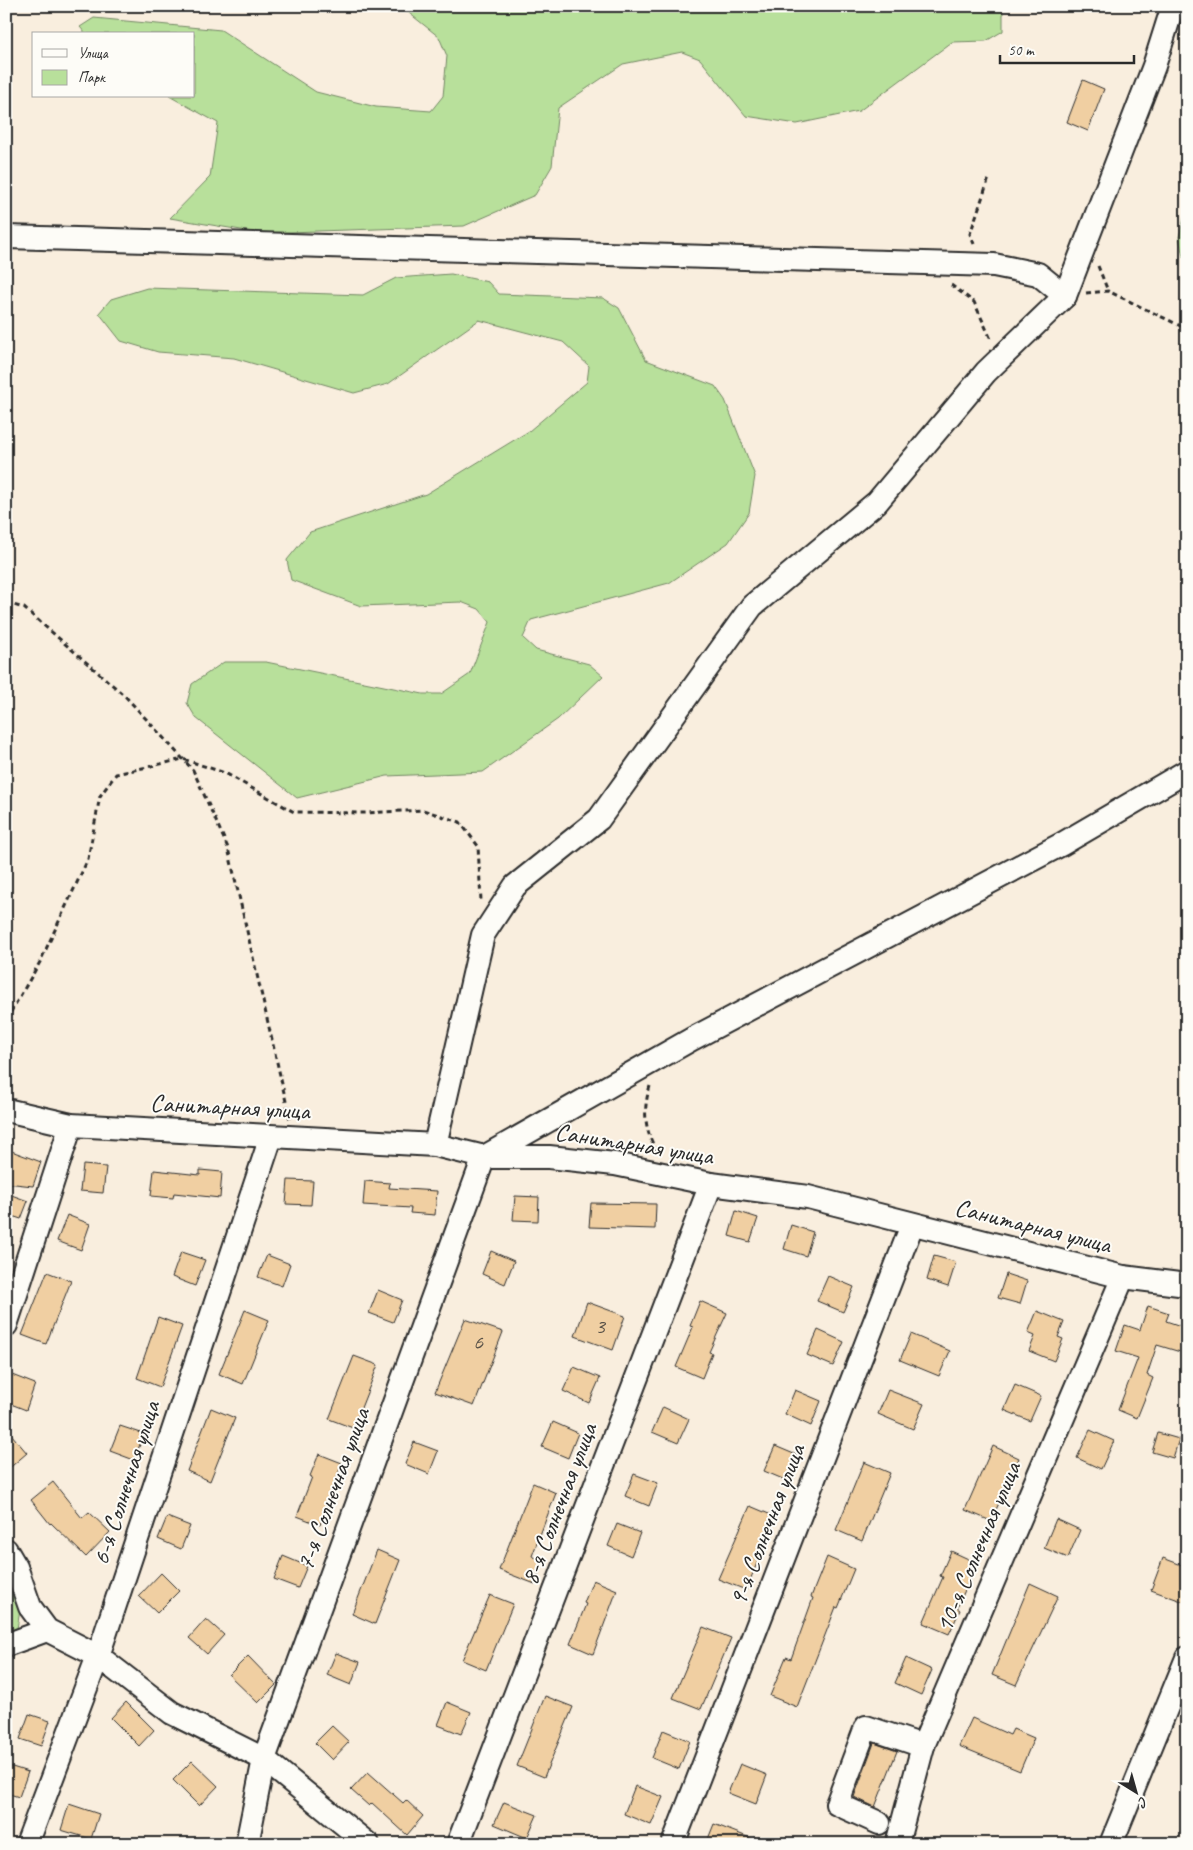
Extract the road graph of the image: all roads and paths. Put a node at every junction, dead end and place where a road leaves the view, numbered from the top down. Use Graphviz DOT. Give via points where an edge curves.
graph roads {
  1 [pos="1173,6"];
  2 [pos="989,178"];
  3 [pos="6,237"];
  4 [pos="994,265"];
  5 [pos="948,282"];
  6 [pos="1065,296"];
  7 [pos="1187,329"];
  8 [pos="986,372"];
  9 [pos="6,603"];
  10 [pos="183,759"];
  11 [pos="1187,771"];
  12 [pos="483,935"];
  13 [pos="6,1020"];
  14 [pos="652,1078"];
  15 [pos="6,1110"];
  16 [pos="71,1125"];
  17 [pos="281,1138"];
  18 [pos="435,1145"];
  19 [pos="484,1157"];
  20 [pos="664,1159"];
  21 [pos="711,1184"];
  22 [pos="912,1225"];
  23 [pos="1123,1277"];
  24 [pos="1187,1285"];
  25 [pos="6,1325"];
  26 [pos="6,1550"];
  27 [pos="47,1630"];
  28 [pos="6,1645"];
  29 [pos="98,1656"];
  30 [pos="1187,1658"];
  31 [pos="923,1746"];
  32 [pos="264,1759"];
  33 [pos="879,1823"];
  34 [pos="27,1844"];
  35 [pos="247,1844"];
  36 [pos="368,1844"];
  37 [pos="458,1844"];
  38 [pos="673,1844"];
  39 [pos="897,1844"];
  40 [pos="1111,1844"];
  1 -- 6 [label="street" via="1154,66"];
  2 -- 4 [label="path" via="970,234 978,255"];
  3 -- 4 [label="street"];
  4 -- 6 [label="street" via="1038,274"];
  5 -- 8 [label="path" via="974,302 990,337"];
  6 -- 7 [label="path" via="1108,291"];
  6 -- 8 [label="street"];
  8 -- 12 [label="street" via="877,502 752,606 599,819 515,886"];
  9 -- 10 [label="path" via="24,608 125,696"];
  10 -- 12 [label="path" via="225,773 294,812 424,810 460,822 478,846"];
  10 -- 13 [label="path" via="116,774 100,796 88,859 40,962"];
  10 -- 17 [label="path" via="193,770 228,848 290,1112"];
  11 -- 19 [label="street" via="1062,844 692,1039"];
  12 -- 18 [label="street"];
  14 -- 20 [label="path" via="646,1103 646,1125 649,1137"];
  15 -- 16 [label="street, Санитарная улица"];
  16 -- 17 [label="street, Санитарная улица"];
  16 -- 25 [label="street"];
  17 -- 18 [label="street, Санитарная улица"];
  17 -- 29 [label="street, 6-я Солнечная улица"];
  18 -- 19 [label="street, Санитарная улица"];
  19 -- 21 [label="street, Санитарная улица" via="549,1157 615,1164"];
  19 -- 32 [label="street, 7-я Солнечная улица"];
  21 -- 22 [label="street, Санитарная улица" via="808,1197"];
  21 -- 37 [label="street, 8-я Солнечная улица"];
  22 -- 23 [label="street, Санитарная улица"];
  22 -- 38 [label="street, 9-я Солнечная улица"];
  23 -- 24 [label="street, Санитарная улица"];
  23 -- 31 [label="street, 10-я Солнечная улица"];
  26 -- 27 [label="street" via="16,1566 30,1607"];
  27 -- 28 [label="street"];
  27 -- 29 [label="street"];
  29 -- 32 [label="street" via="172,1713"];
  29 -- 34 [label="street, 6-я Солнечная улица"];
  30 -- 40 [label="street"];
  31 -- 33 [label="street" via="866,1727 837,1804"];
  31 -- 39 [label="street, 10-я Солнечная улица"];
  32 -- 35 [label="street, 7-я Солнечная улица"];
  32 -- 36 [label="street"];
}
